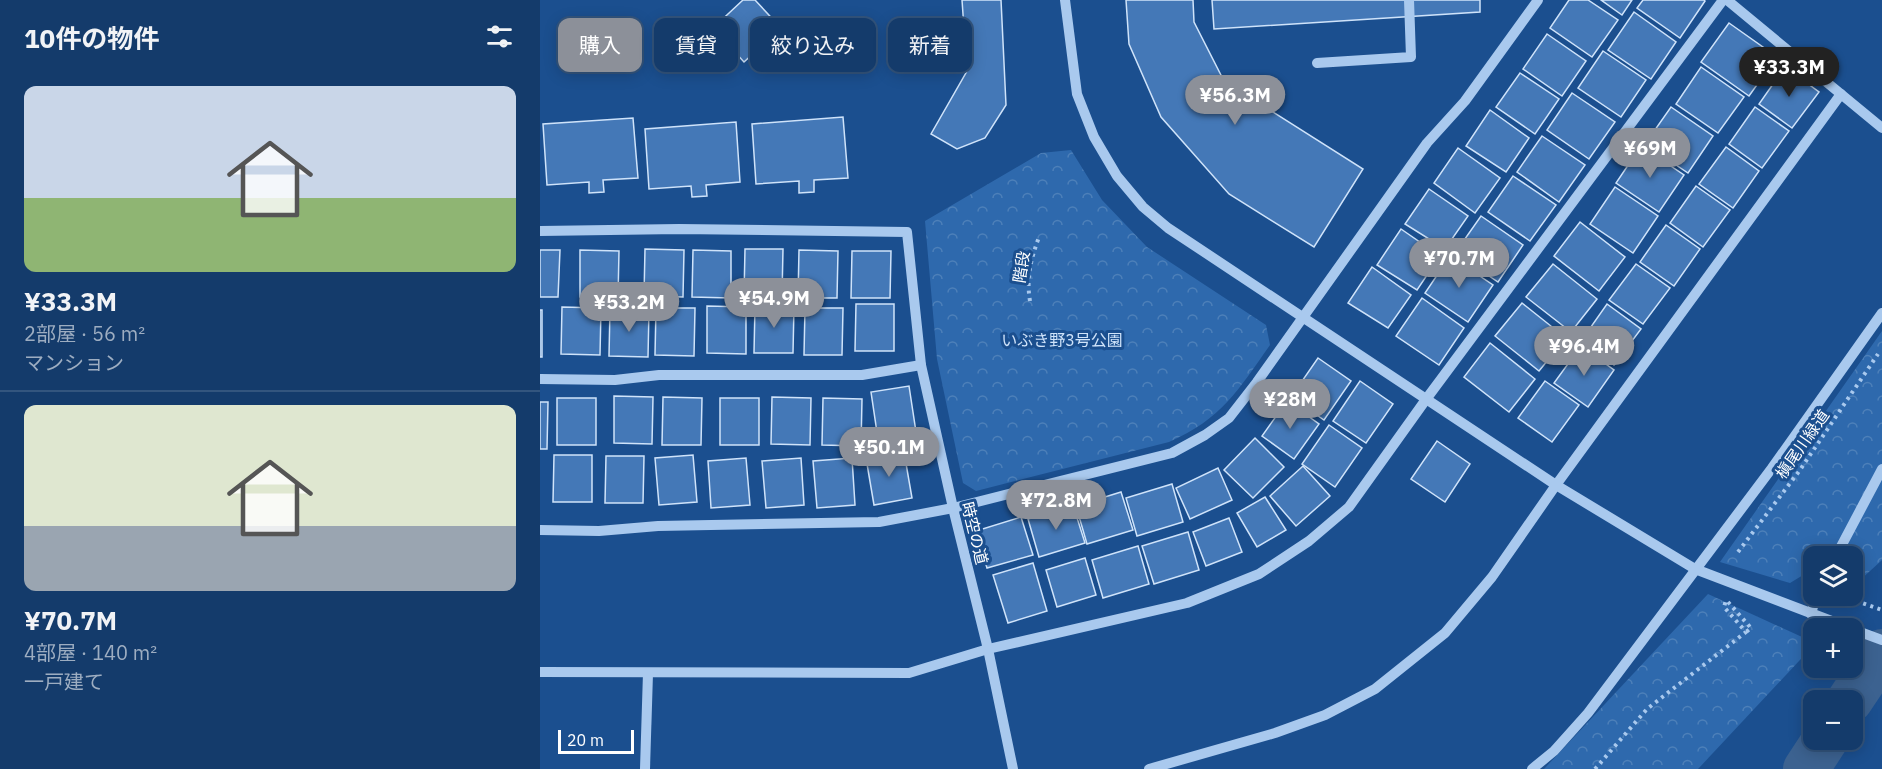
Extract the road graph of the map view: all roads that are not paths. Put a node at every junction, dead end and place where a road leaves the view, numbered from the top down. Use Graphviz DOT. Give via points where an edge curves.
graph roads {
  1 [pos="1065,0"];
  2 [pos="1409,0"];
  3 [pos="1538,0"];
  4 [pos="1723,0"];
  5 [pos="1727,0"];
  6 [pos="1317,63"];
  7 [pos="1841,94"];
  8 [pos="1882,128"];
  9 [pos="540,231"];
  10 [pos="1882,313"];
  11 [pos="1303,317"];
  12 [pos="921,365"];
  13 [pos="540,379"];
  14 [pos="1427,398"];
  15 [pos="1882,469"];
  16 [pos="1556,485"];
  17 [pos="953,508"];
  18 [pos="540,530"];
  19 [pos="1841,546"];
  20 [pos="1695,569"];
  21 [pos="1813,606"];
  22 [pos="1811,614"];
  23 [pos="1822,618"];
  24 [pos="1863,633"];
  25 [pos="1882,640"];
  26 [pos="988,649"];
  27 [pos="540,672"];
  28 [pos="648,673"];
  29 [pos="645,769"];
  30 [pos="1013,769"];
  31 [pos="1149,769"];
  32 [pos="1532,769"];
  1 -- 11 [label="street" via="1077,94 1094,137 1117,176 1143,207 1168,228"];
  2 -- 6 [label="street" via="1411,57"];
  3 -- 11 [label="street" via="1466,101 1427,143"];
  4 -- 14 [label="street"];
  5 -- 7 [label="street"];
  7 -- 8 [label="street"];
  7 -- 16 [label="street"];
  9 -- 12 [label="street, 時空の道" via="907,232"];
  10 -- 20 [label="street"];
  11 -- 14 [label="street"];
  11 -- 17 [label="street" via="1229,418 1205,435 1172,453"];
  12 -- 13 [label="street" via="862,375"];
  12 -- 17 [label="street, 時空の道"];
  14 -- 16 [label="street"];
  14 -- 26 [label="street" via="1349,507 1310,541 1259,574 1187,603"];
  15 -- 19 [label="street"];
  16 -- 20 [label="street"];
  16 -- 31 [label="street" via="1492,578 1445,633 1375,689 1325,715 1275,733"];
  17 -- 18 [label="street" via="879,522"];
  17 -- 26 [label="street, 時空の道"];
  20 -- 22 [label="street"];
  20 -- 32 [label="street" via="1588,713"];
  21 -- 22 [label="street"];
  22 -- 23 [label="street"];
  24 -- 25 [label="street"];
  26 -- 28 [label="street" via="909,673"];
  26 -- 30 [label="street, 時空の道"];
  27 -- 28 [label="street"];
  28 -- 29 [label="street"];
}
